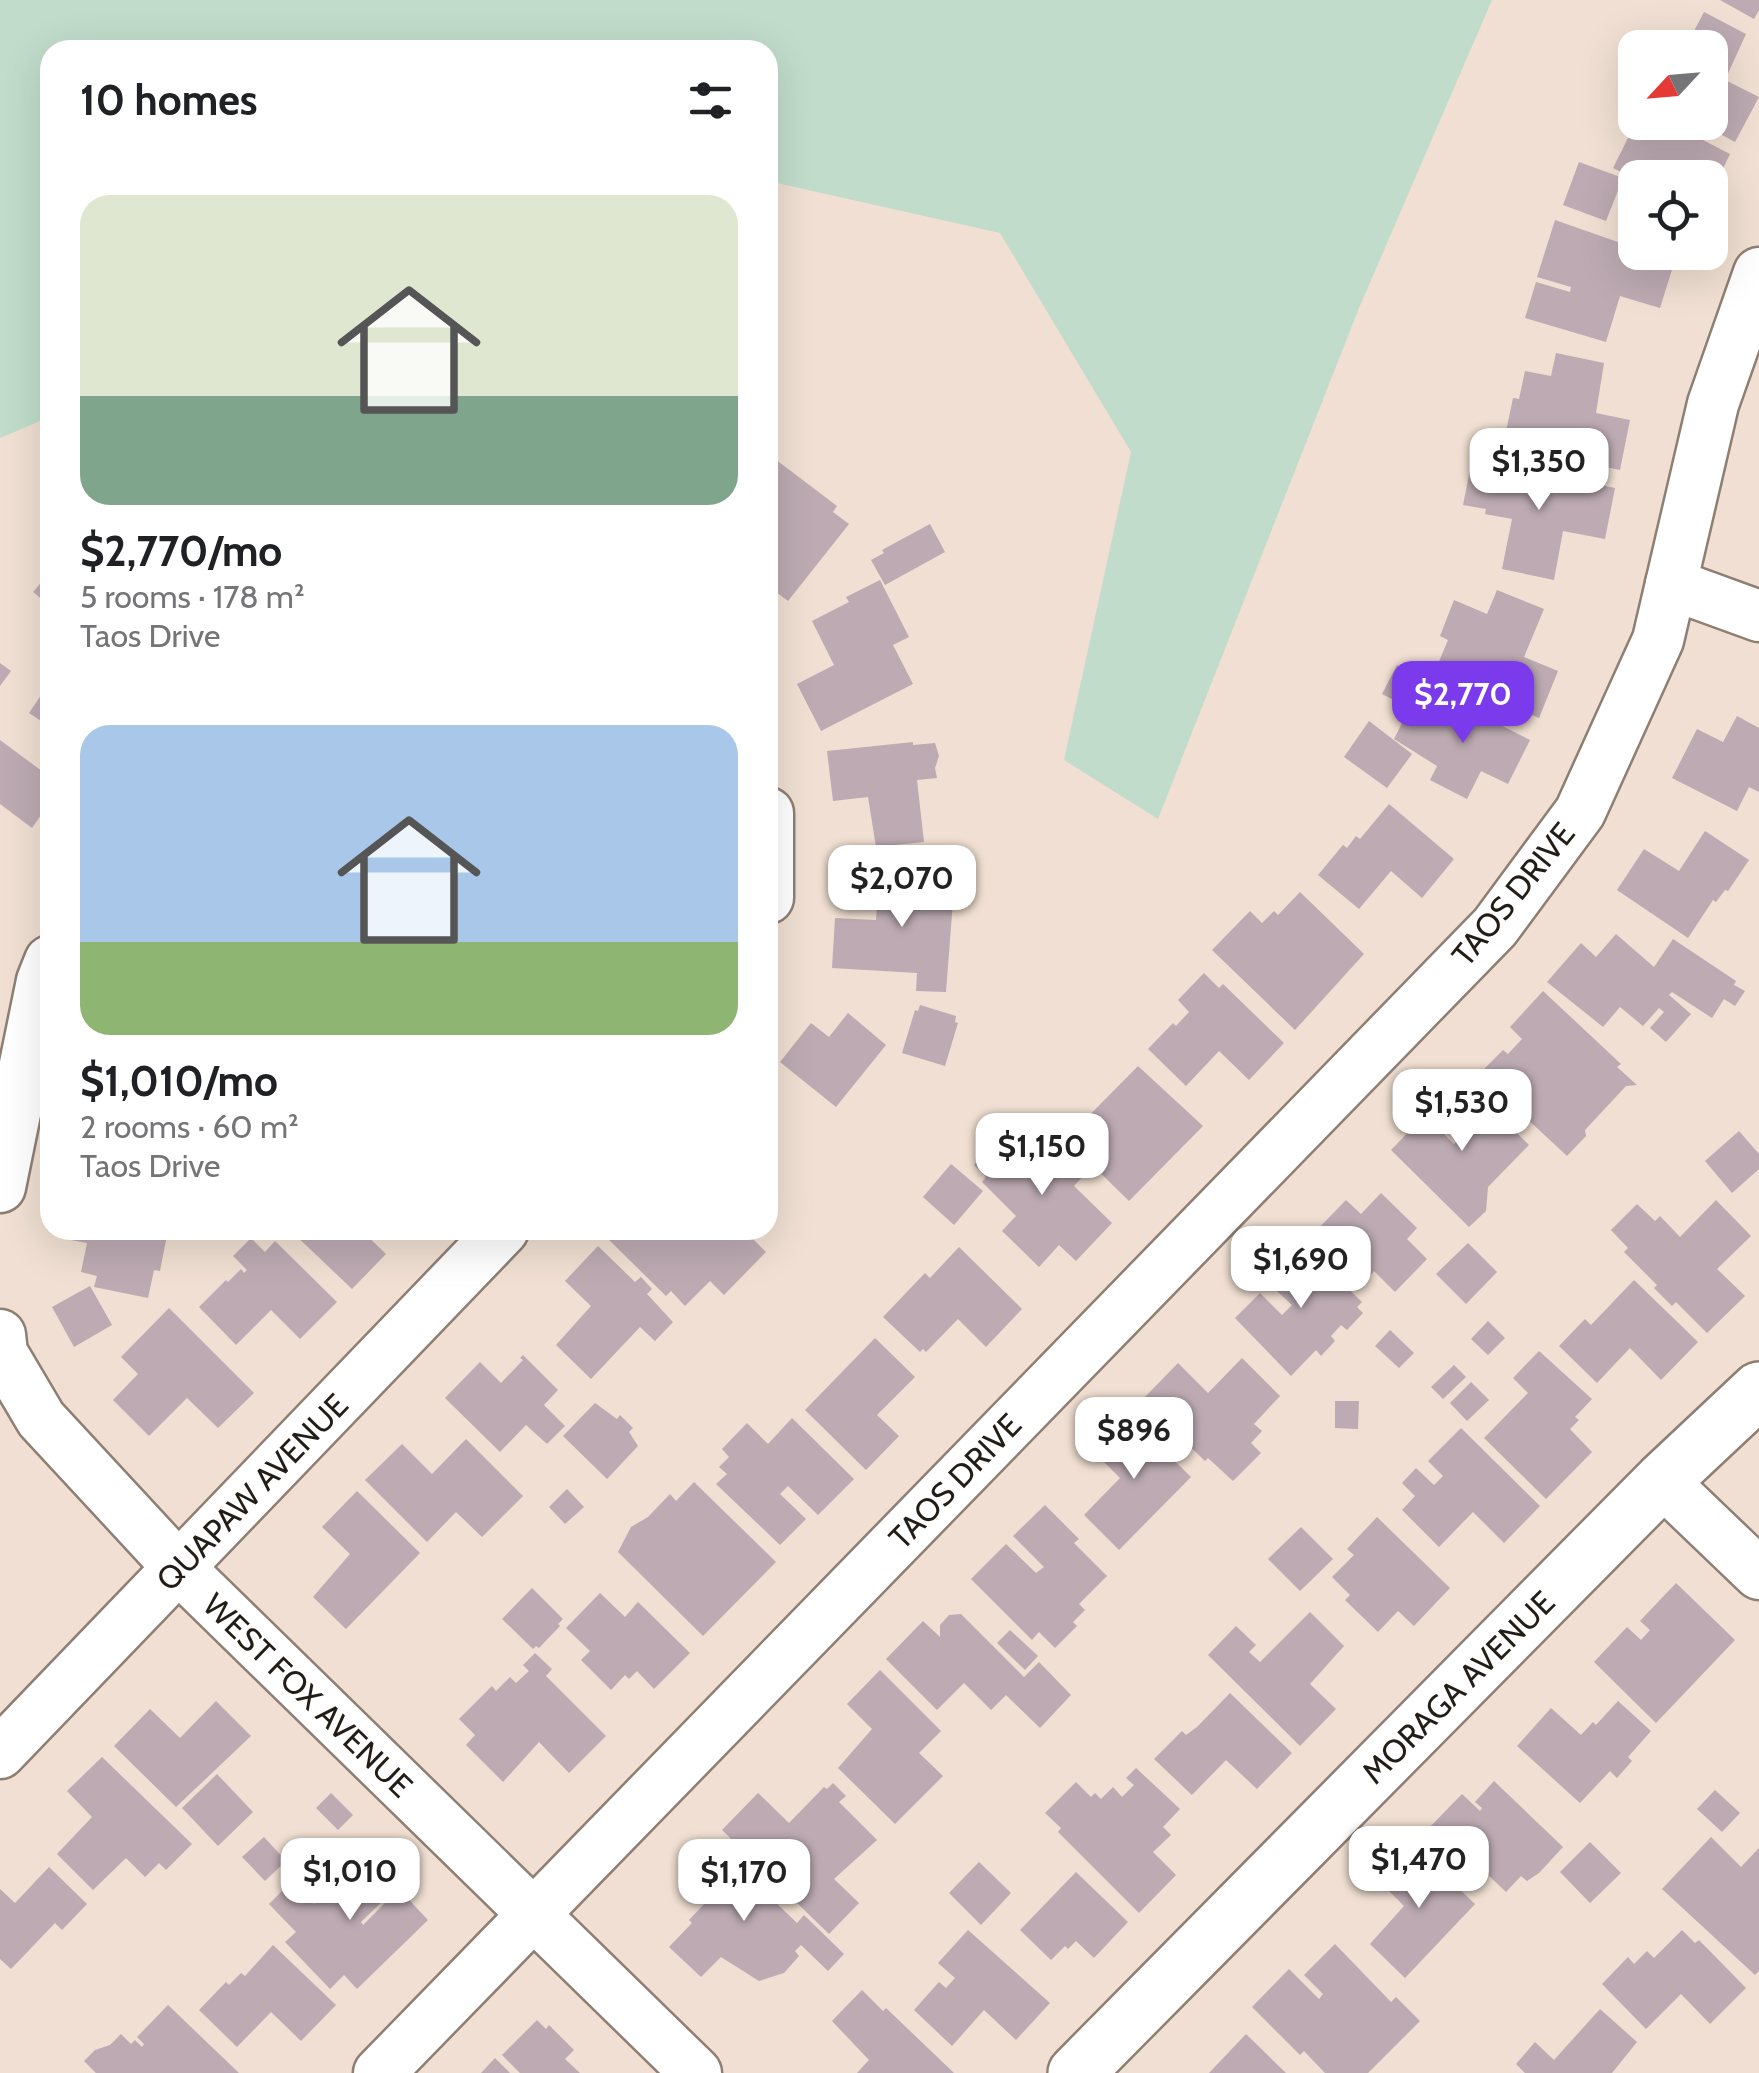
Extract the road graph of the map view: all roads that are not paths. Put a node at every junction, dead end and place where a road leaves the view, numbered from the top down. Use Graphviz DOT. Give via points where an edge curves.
graph roads {
  1 [pos="1759,273"];
  2 [pos="1671,584"];
  3 [pos="1759,616"];
  4 [pos="40,991"];
  5 [pos="0,1187"];
  6 [pos="493,1240"];
  7 [pos="0,1335"];
  8 [pos="1759,1390"];
  9 [pos="1662,1481"];
  10 [pos="179,1568"];
  11 [pos="1759,1574"];
  12 [pos="0,1754"];
  13 [pos="535,1917"];
  14 [pos="379,2073"];
  15 [pos="696,2073"];
  16 [pos="1076,2073"];
  1 -- 2 [label="street, TAOS DRIVE" via="1713,404"];
  2 -- 3 [label="street"];
  2 -- 13 [label="street, TAOS DRIVE" via="1658,640 1580,812 1495,927"];
  4 -- 5 [label="street"];
  6 -- 10 [label="street, QUAPAW AVENUE"];
  7 -- 10 [label="street, WEST FOX AVENUE" via="2,1353 41,1419"];
  8 -- 9 [label="main road, MORAGA AVENUE"];
  9 -- 11 [label="street"];
  9 -- 16 [label="main road, MORAGA AVENUE"];
  10 -- 12 [label="street, QUAPAW AVENUE"];
  10 -- 13 [label="street, WEST FOX AVENUE"];
  13 -- 14 [label="street, TAOS DRIVE"];
  13 -- 15 [label="street, WEST FOX AVENUE"];
}
